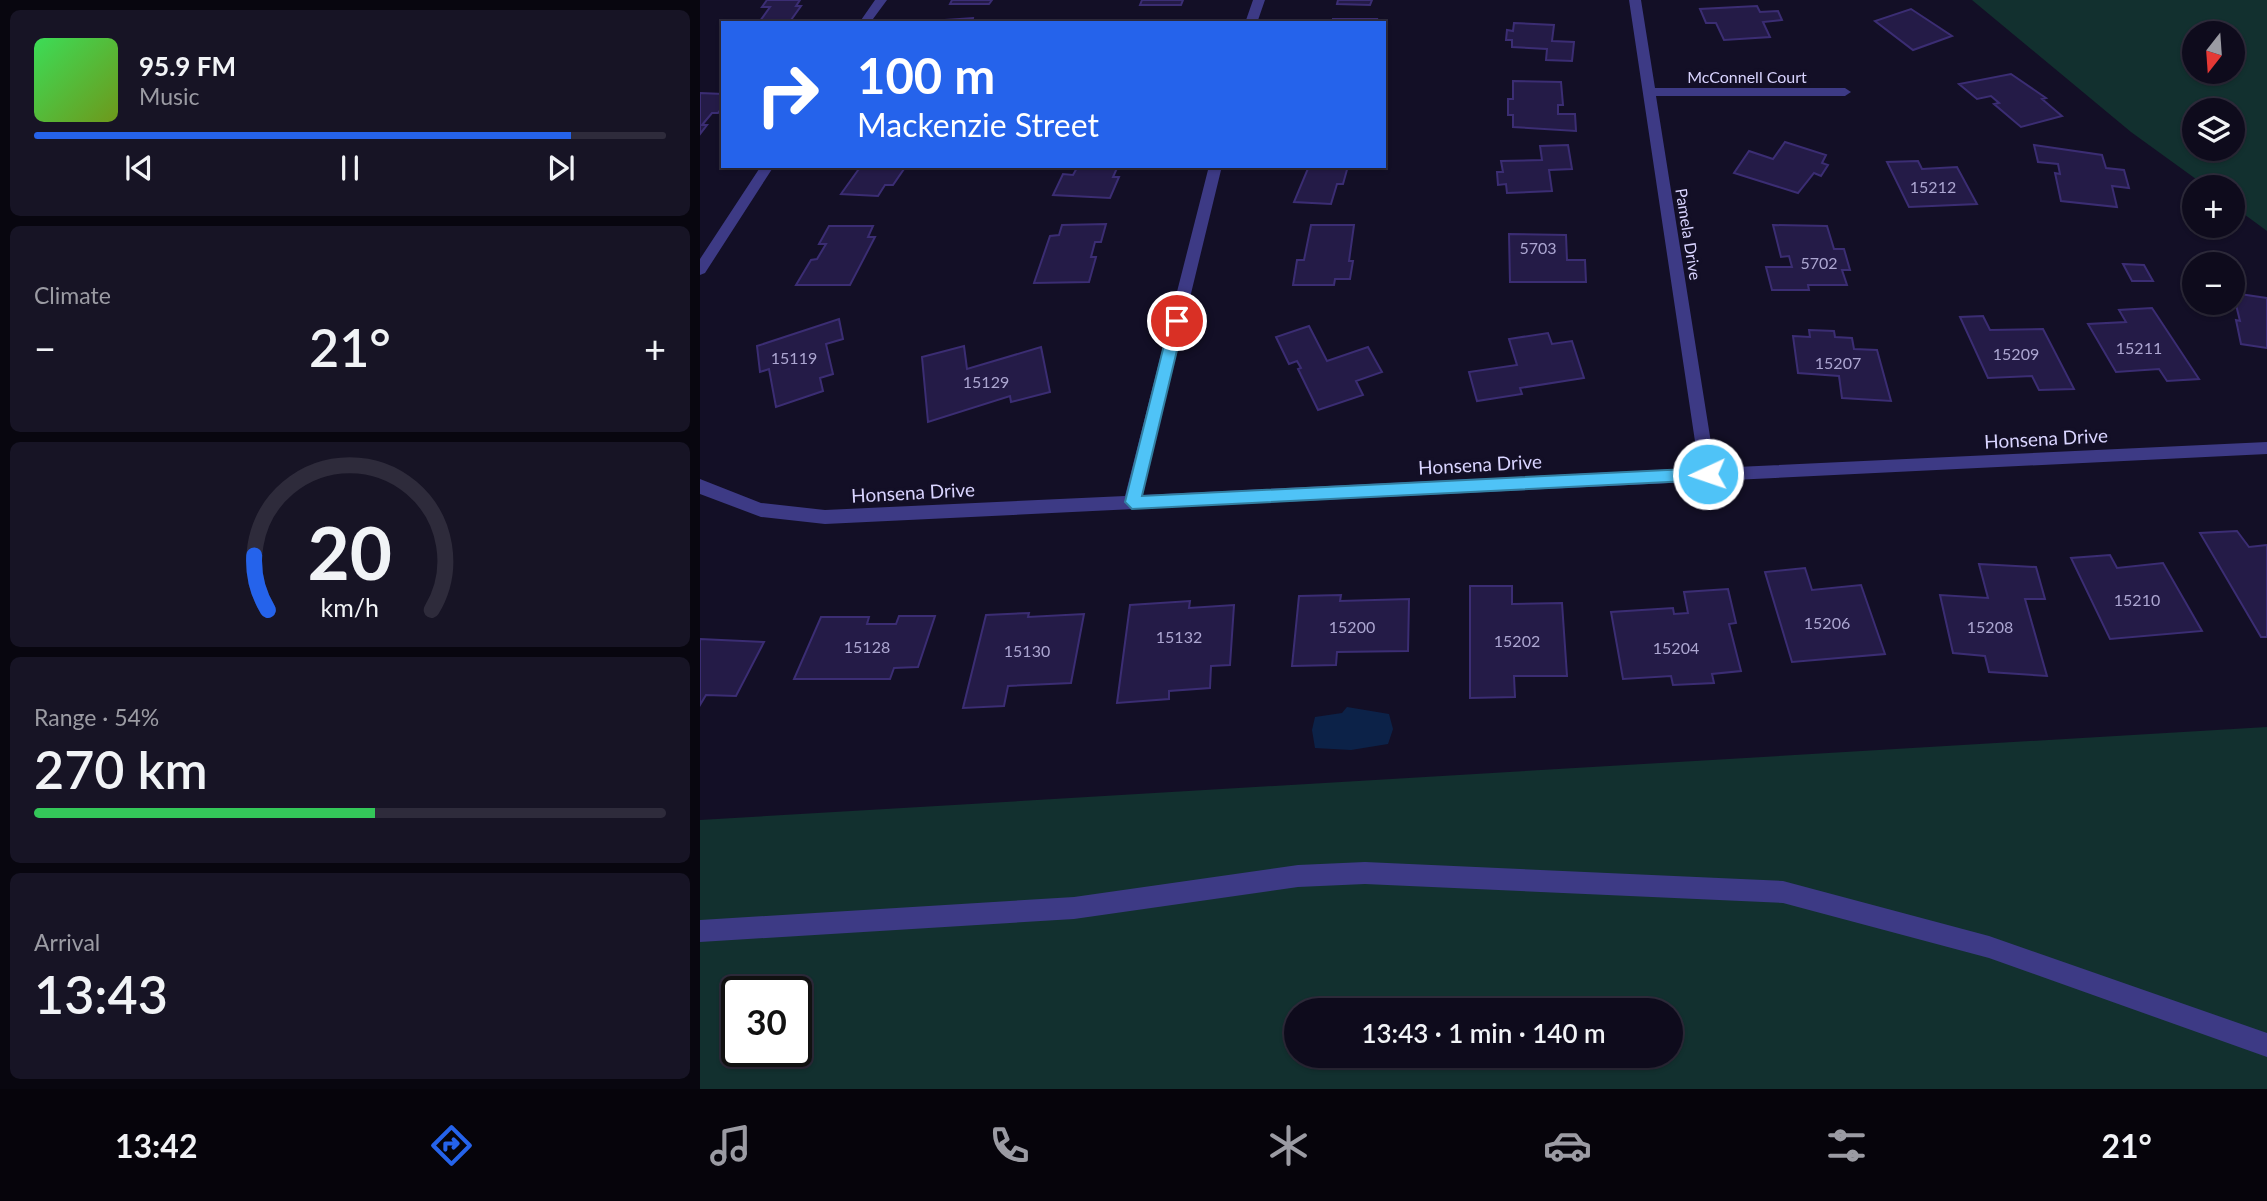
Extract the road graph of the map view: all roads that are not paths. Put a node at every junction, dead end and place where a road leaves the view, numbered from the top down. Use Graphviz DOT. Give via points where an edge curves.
graph roads {
  1 [pos="881,0"];
  2 [pos="1258,0"];
  3 [pos="1635,0"];
  4 [pos="865,21"];
  5 [pos="1252,21"];
  6 [pos="1650,92"];
  7 [pos="1845,92"];
  8 [pos="767,168"];
  9 [pos="1216,168"];
  10 [pos="700,270"];
  11 [pos="2267,448"];
  12 [pos="1708,474"];
  13 [pos="700,486"];
  14 [pos="1132,502"];
  15 [pos="700,931"];
  16 [pos="2267,1045"];
  1 -- 4 [label="street"];
  2 -- 5 [label="street"];
  3 -- 6 [label="street, Pamela Drive"];
  6 -- 7 [label="street, McConnell Court"];
  6 -- 12 [label="street, Pamela Drive"];
  8 -- 10 [label="street"];
  9 -- 14 [label="street"];
  11 -- 12 [label="street, Honsena Drive"];
  12 -- 14 [label="street, Honsena Drive"];
  13 -- 14 [label="street, Honsena Drive" via="733,504 777,515 825,517"];
  15 -- 16 [label="street" via="1074,908 1298,876 1365,873 1783,892 1989,947"];
}
